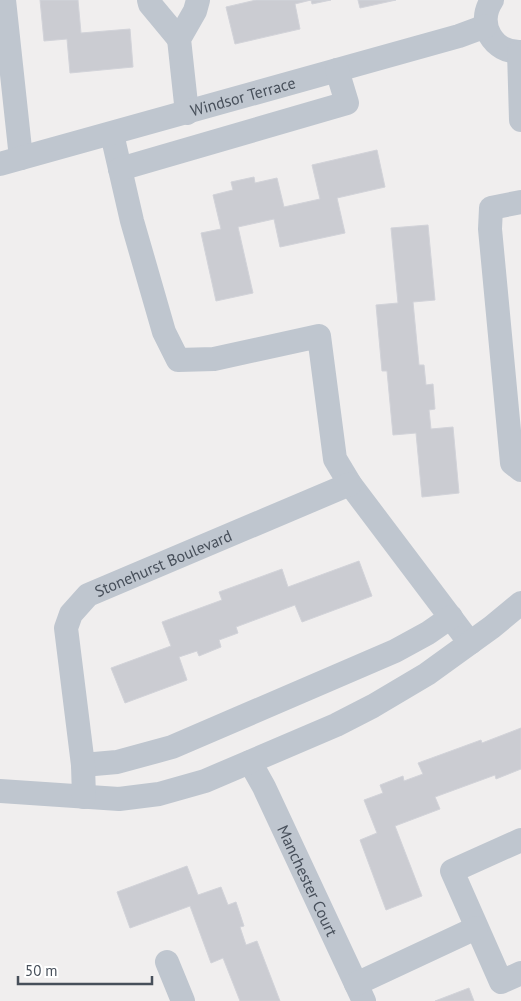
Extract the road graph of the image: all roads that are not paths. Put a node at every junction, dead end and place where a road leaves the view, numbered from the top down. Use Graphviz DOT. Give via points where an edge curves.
graph roads {
  1 [pos="4,0"];
  2 [pos="149,0"];
  3 [pos="198,0"];
  4 [pos="492,0"];
  5 [pos="486,26"];
  6 [pos="179,39"];
  7 [pos="520,52"];
  8 [pos="337,70"];
  9 [pos="187,113"];
  10 [pos="521,120"];
  11 [pos="112,134"];
  12 [pos="10,161"];
  13 [pos="120,169"];
  14 [pos="521,202"];
  15 [pos="521,470"];
  16 [pos="350,484"];
  17 [pos="521,604"];
  18 [pos="451,617"];
  19 [pos="470,643"];
  20 [pos="250,762"];
  21 [pos="82,765"];
  22 [pos="0,791"];
  23 [pos="84,797"];
  24 [pos="521,840"];
  25 [pos="476,928"];
  26 [pos="167,962"];
  27 [pos="521,973"];
  28 [pos="360,993"];
  29 [pos="183,1001"];
  1 -- 12 [label="street"];
  2 -- 6 [label="street"];
  3 -- 6 [label="street"];
  4 -- 5 [label="street" via="485,15"];
  5 -- 7 [label="street" via="489,35 502,48"];
  5 -- 8 [label="street, Windsor Terrace"];
  6 -- 9 [label="street"];
  7 -- 10 [label="street"];
  8 -- 9 [label="street, Windsor Terrace"];
  8 -- 13 [label="street" via="347,103"];
  9 -- 11 [label="street, Windsor Terrace"];
  11 -- 12 [label="street, Windsor Terrace"];
  11 -- 13 [label="street"];
  13 -- 16 [label="street" via="164,332 178,360 214,360 318,336 335,459"];
  14 -- 15 [label="street" via="491,208 490,230 512,463"];
  16 -- 18 [label="street"];
  16 -- 21 [label="street, Stonehurst Boulevard" via="88,595 71,614 66,628"];
  17 -- 19 [label="street"];
  18 -- 19 [label="street"];
  18 -- 21 [label="street" via="395,651 172,747 116,762"];
  19 -- 20 [label="street" via="427,674 372,706"];
  20 -- 23 [label="street" via="204,781 159,794 119,799"];
  20 -- 28 [label="street, Manchester Court"];
  21 -- 23 [label="street, Stonehurst Boulevard"];
  22 -- 23 [label="street"];
  24 -- 25 [label="street" via="452,872"];
  25 -- 27 [label="street" via="501,982"];
  25 -- 28 [label="street"];
  26 -- 29 [label="street"];
}
